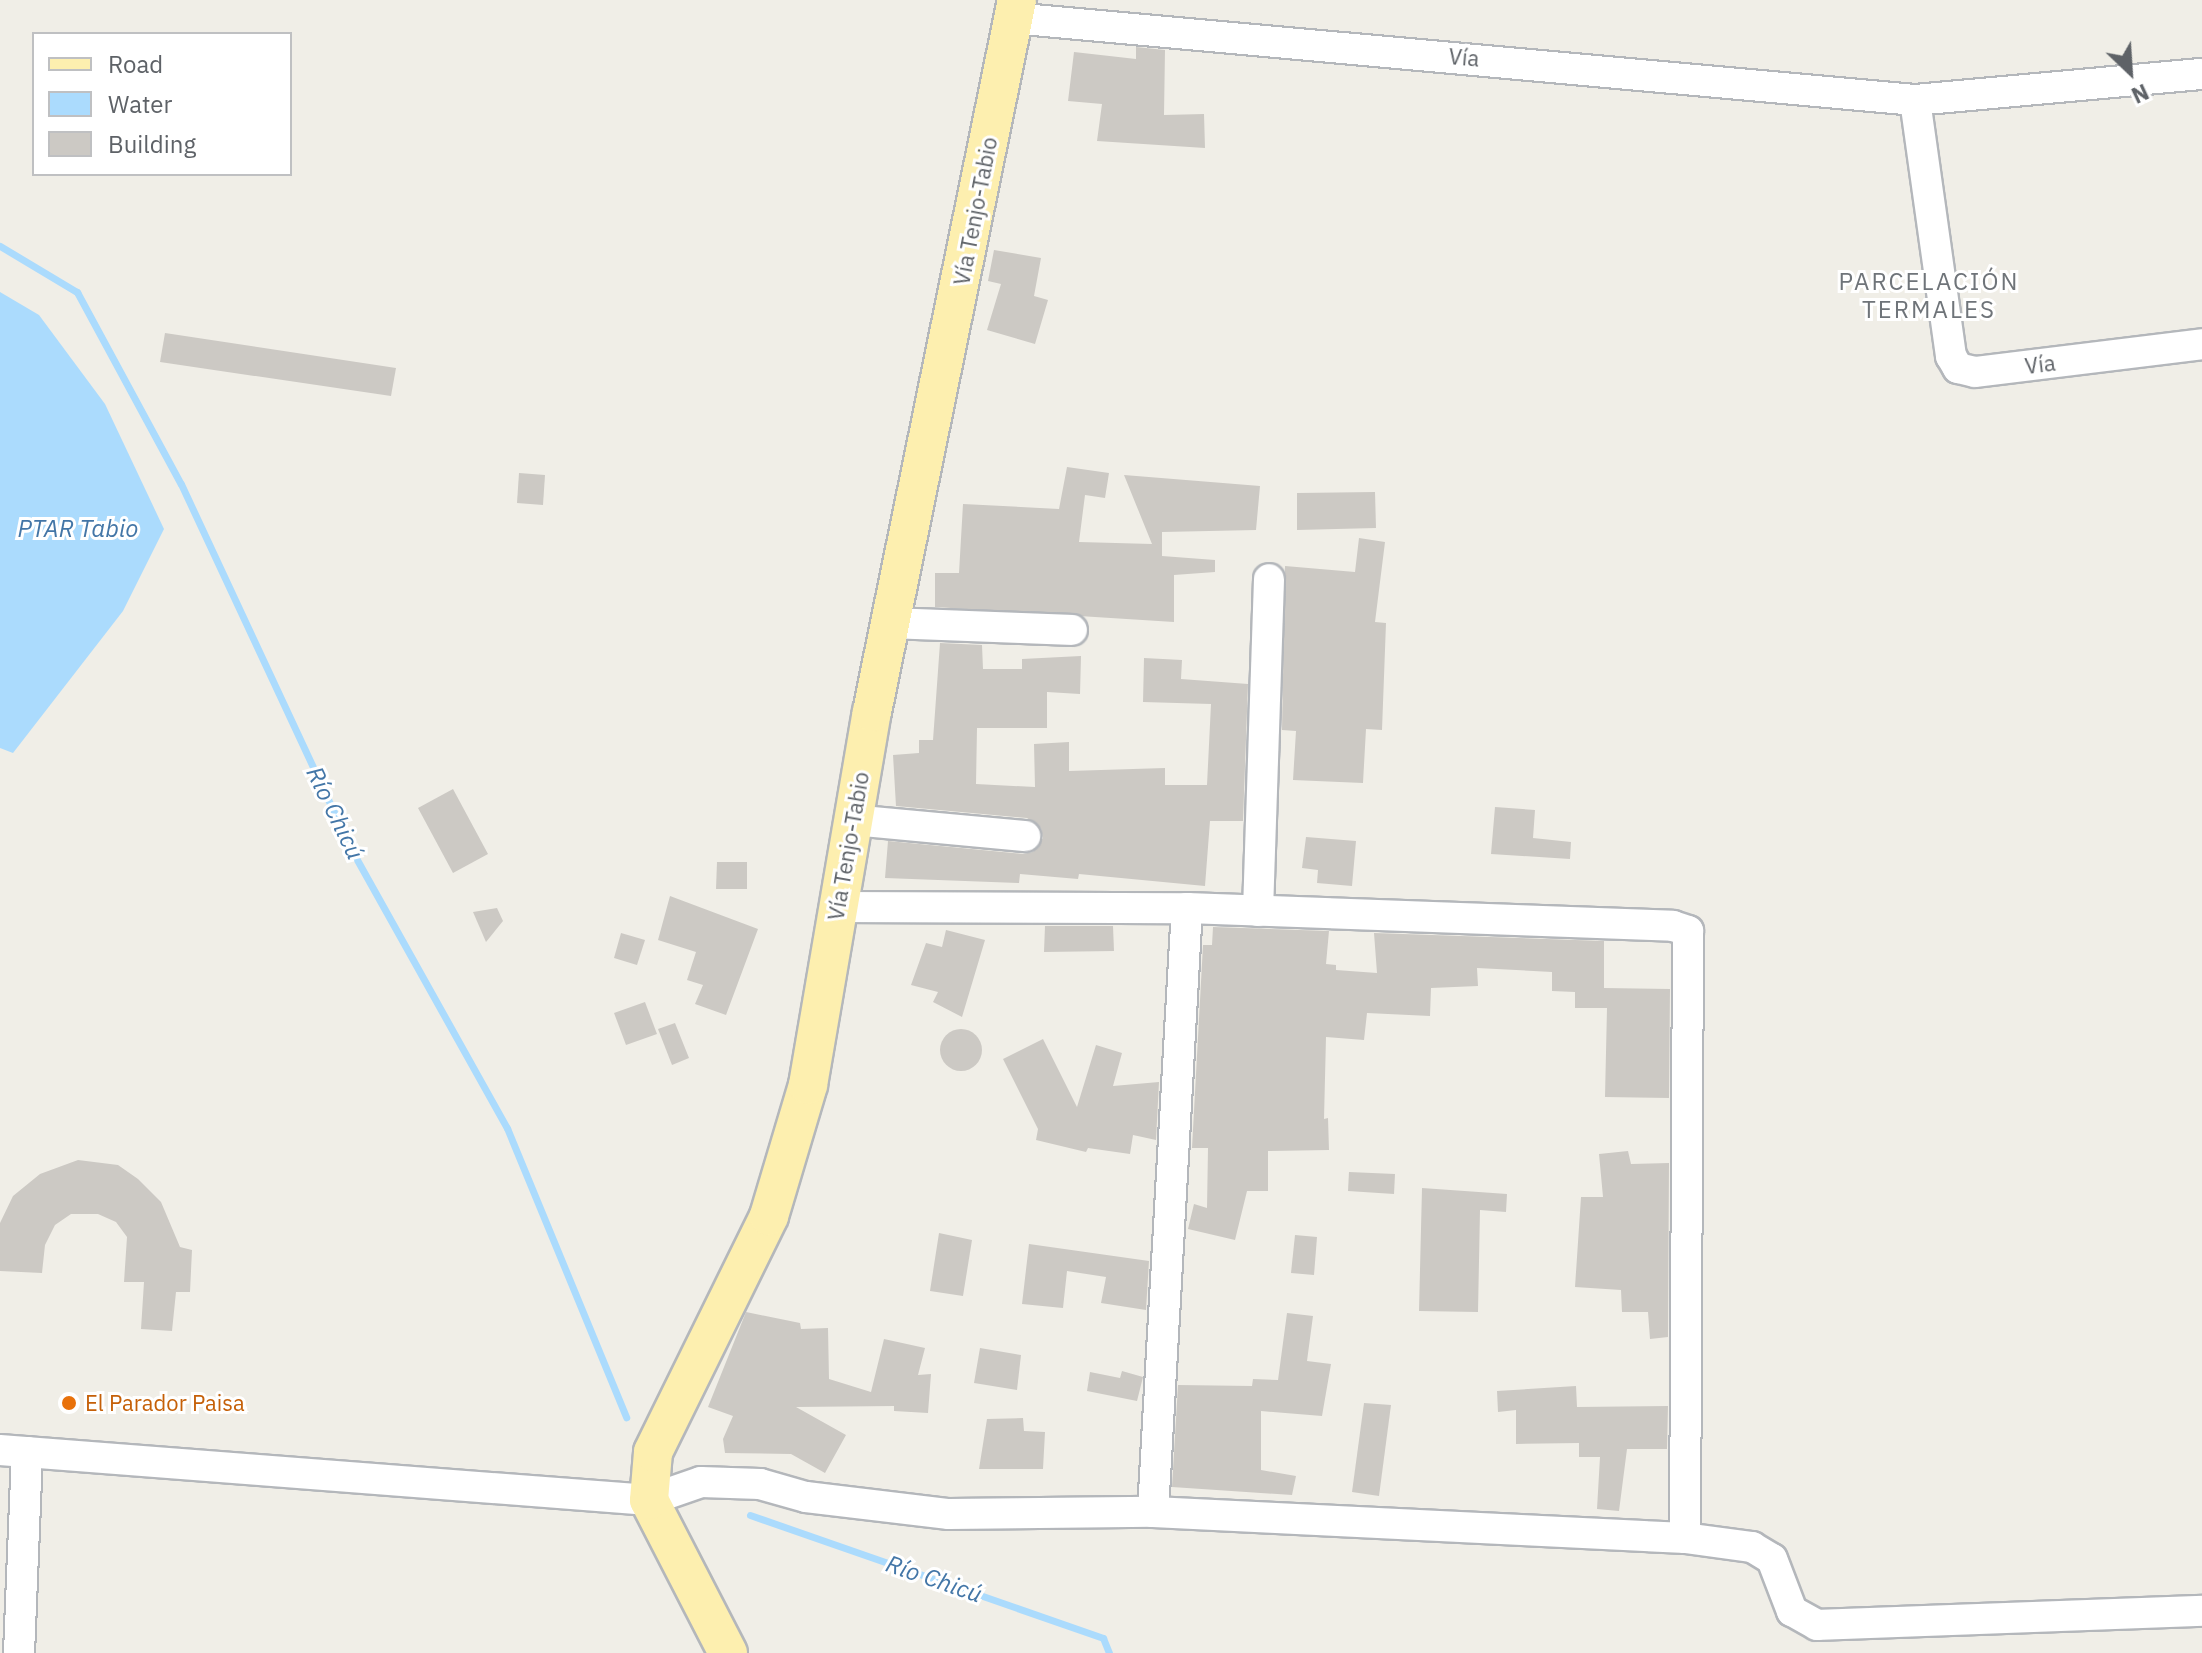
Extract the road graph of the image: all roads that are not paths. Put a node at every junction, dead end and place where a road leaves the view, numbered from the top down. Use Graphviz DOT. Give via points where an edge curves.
graph roads {
  1 [pos="1014,9"];
  2 [pos="2202,74"];
  3 [pos="1915,100"];
  4 [pos="2202,344"];
  5 [pos="1269,579"];
  6 [pos="891,623"];
  7 [pos="1072,630"];
  8 [pos="852,820"];
  9 [pos="1025,836"];
  10 [pos="836,907"];
  11 [pos="1187,908"];
  12 [pos="1258,911"];
  13 [pos="13,1451"];
  14 [pos="649,1500"];
  15 [pos="1153,1512"];
  16 [pos="1685,1538"];
  17 [pos="2202,1611"];
  18 [pos="19,1653"];
  19 [pos="728,1653"];
  1 -- 3 [label="street, Vía"];
  1 -- 6 [label="main road, Vía Tenjo-Tabio"];
  2 -- 3 [label="street, Vía"];
  3 -- 4 [label="street, Vía" via="1951,356 1958,368 1975,372"];
  5 -- 12 [label="street"];
  6 -- 7 [label="street"];
  6 -- 8 [label="main road, Vía Tenjo-Tabio"];
  8 -- 9 [label="street"];
  8 -- 10 [label="main road, Vía Tenjo-Tabio"];
  10 -- 11 [label="street"];
  10 -- 14 [label="main road, Vía Tenjo-Tabio" via="808,1085 784,1173 753,1253 653,1452"];
  11 -- 12 [label="street"];
  11 -- 15 [label="street"];
  12 -- 16 [label="street" via="1673,926 1688,931"];
  13 -- 14 [label="street"];
  13 -- 18 [label="street"];
  14 -- 15 [label="street" via="701,1482 760,1484 806,1497 949,1514"];
  14 -- 19 [label="main road"];
  15 -- 16 [label="street"];
  16 -- 17 [label="street" via="1752,1547 1772,1559 1792,1611 1817,1625"];
}
